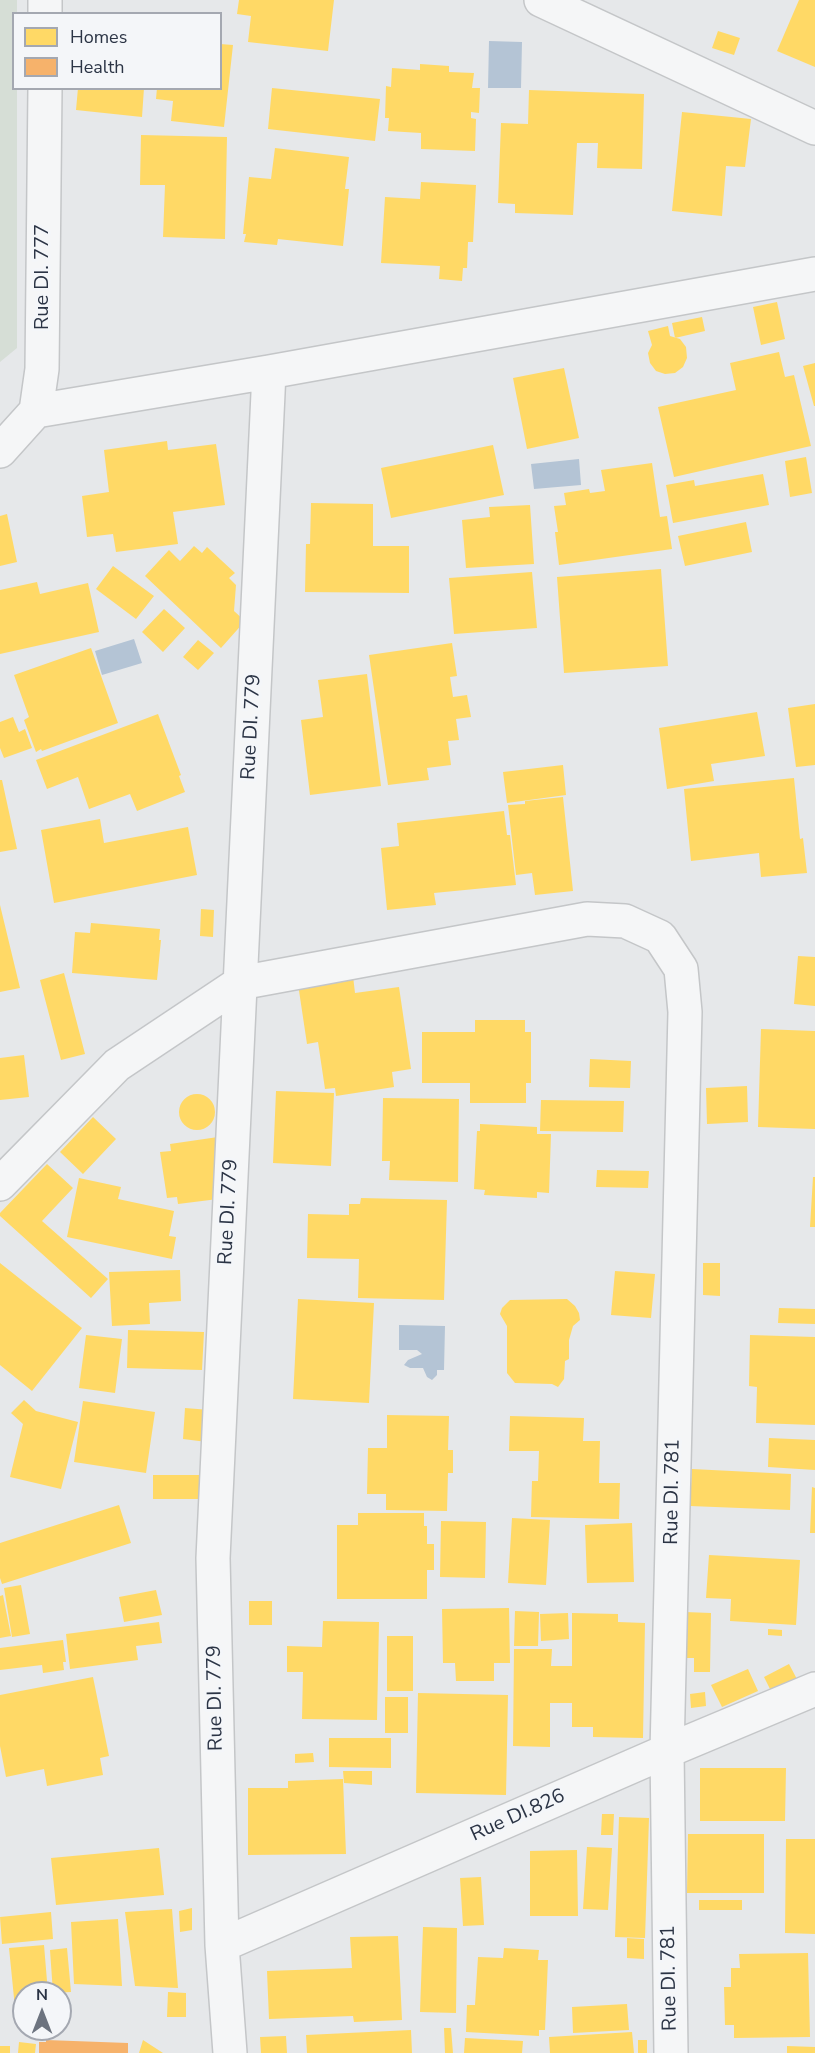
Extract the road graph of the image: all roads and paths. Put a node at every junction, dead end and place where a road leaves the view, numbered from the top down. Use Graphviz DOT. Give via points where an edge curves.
graph roads {
  1 [pos="541,0"];
  2 [pos="45,90"];
  3 [pos="815,128"];
  4 [pos="815,274"];
  5 [pos="269,372"];
  6 [pos="36,411"];
  7 [pos="0,451"];
  8 [pos="240,983"];
  9 [pos="0,1184"];
  10 [pos="815,1689"];
  11 [pos="667,1752"];
  12 [pos="222,1945"];
  13 [pos="230,2053"];
  14 [pos="671,2053"];
  1 -- 3 [label="street"];
  2 -- 6 [label="street, Rue DI. 777" via="42,369"];
  4 -- 5 [label="street"];
  5 -- 6 [label="street"];
  5 -- 8 [label="street, Rue DI. 779"];
  6 -- 7 [label="street"];
  8 -- 9 [label="street" via="117,1065"];
  8 -- 11 [label="street, Rue DI. 781" via="587,919 625,921 660,937 681,969 685,1012"];
  8 -- 12 [label="street, Rue DI. 779" via="213,1558"];
  10 -- 11 [label="street, Rue DI.826"];
  11 -- 12 [label="street, Rue DI.826"];
  11 -- 14 [label="street, Rue DI. 781"];
  12 -- 13 [label="street, Rue DI. 779"];
}
